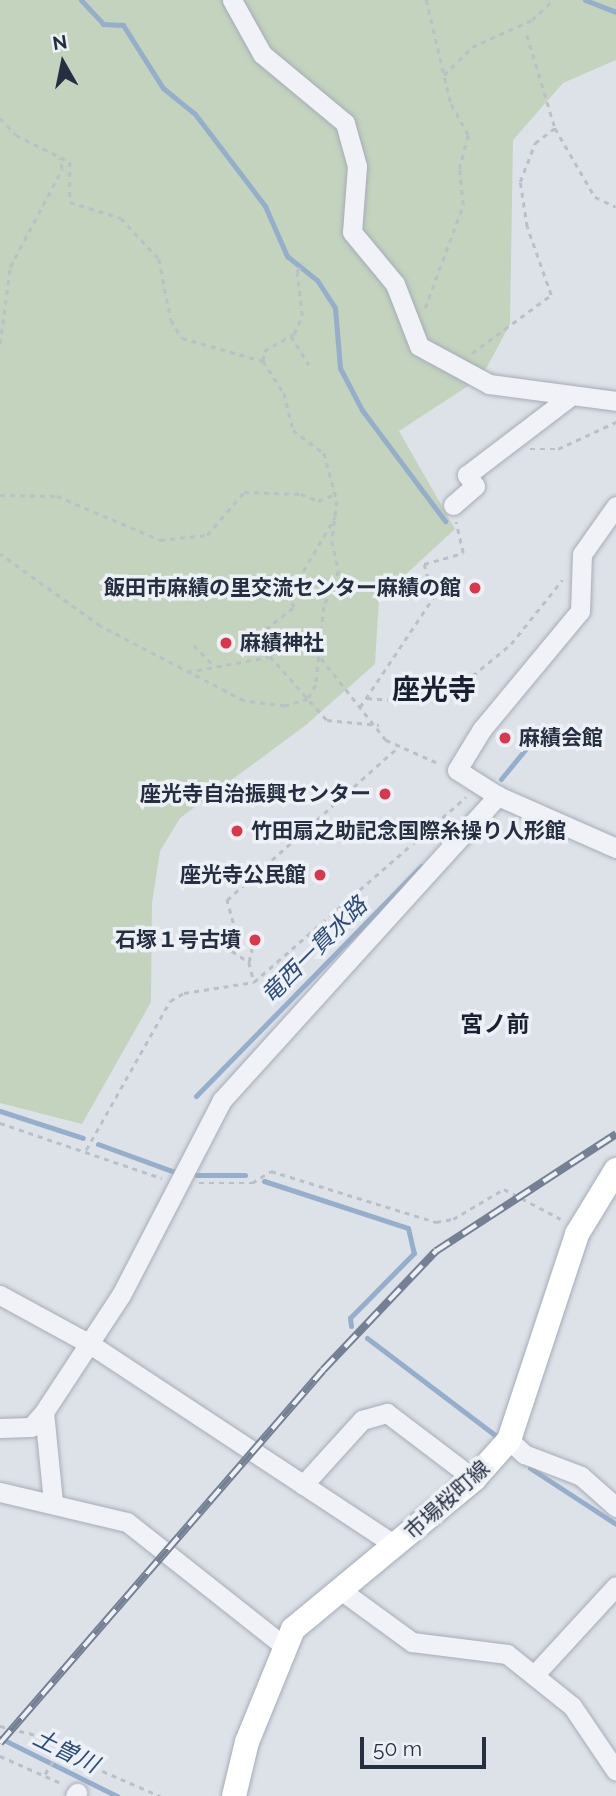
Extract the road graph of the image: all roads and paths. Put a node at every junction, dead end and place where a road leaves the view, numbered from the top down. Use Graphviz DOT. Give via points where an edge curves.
graph roads {
  1 [pos="232,0"];
  2 [pos="426,0"];
  3 [pos="553,0"];
  4 [pos="527,35"];
  5 [pos="444,75"];
  6 [pos="0,118"];
  7 [pos="555,128"];
  8 [pos="60,158"];
  9 [pos="616,207"];
  10 [pos="302,262"];
  11 [pos="427,320"];
  12 [pos="291,336"];
  13 [pos="0,344"];
  14 [pos="263,361"];
  15 [pos="309,365"];
  16 [pos="462,374"];
  17 [pos="568,398"];
  18 [pos="616,401"];
  19 [pos="616,422"];
  20 [pos="509,449"];
  21 [pos="336,494"];
  22 [pos="0,495"];
  23 [pos="453,505"];
  24 [pos="616,506"];
  25 [pos="337,515"];
  26 [pos="0,554"];
  27 [pos="565,575"];
  28 [pos="270,626"];
  29 [pos="257,636"];
  30 [pos="194,645"];
  31 [pos="243,648"];
  32 [pos="270,651"];
  33 [pos="320,655"];
  34 [pos="270,656"];
  35 [pos="215,667"];
  36 [pos="187,672"];
  37 [pos="367,698"];
  38 [pos="308,699"];
  39 [pos="360,707"];
  40 [pos="379,725"];
  41 [pos="398,747"];
  42 [pos="457,770"];
  43 [pos="478,785"];
  44 [pos="498,796"];
  45 [pos="616,848"];
  46 [pos="215,940"];
  47 [pos="252,948"];
  48 [pos="205,949"];
  49 [pos="249,962"];
  50 [pos="254,982"];
  51 [pos="0,1123"];
  52 [pos="86,1150"];
  53 [pos="616,1170"];
  54 [pos="178,1184"];
  55 [pos="577,1234"];
  56 [pos="0,1295"];
  57 [pos="90,1343"];
  58 [pos="44,1412"];
  59 [pos="0,1428"];
  60 [pos="509,1440"];
  61 [pos="474,1479"];
  62 [pos="303,1485"];
  63 [pos="0,1492"];
  64 [pos="53,1503"];
  65 [pos="616,1507"];
  66 [pos="396,1546"];
  67 [pos="616,1586"];
  68 [pos="342,1591"];
  69 [pos="284,1646"];
  70 [pos="536,1673"];
  71 [pos="0,1726"];
  72 [pos="64,1742"];
  73 [pos="0,1756"];
  74 [pos="616,1771"];
  75 [pos="45,1774"];
  76 [pos="76,1795"];
  77 [pos="160,1796"];
  78 [pos="234,1796"];
  1 -- 16 [label="street" via="262,54 345,123 357,166 352,232 395,284 419,346"];
  2 -- 5 [label="path"];
  3 -- 5 [label="path" via="532,20 472,47"];
  4 -- 7 [label="path"];
  5 -- 11 [label="path" via="468,135 460,164 463,205 426,302"];
  6 -- 8 [label="path"];
  7 -- 9 [label="path" via="595,197"];
  7 -- 16 [label="path" via="534,143 520,182 527,228 551,295 458,362"];
  8 -- 13 [label="path" via="62,169 10,267"];
  8 -- 14 [label="path" via="71,162 70,202 121,218 159,259 171,320 182,338"];
  10 -- 12 [label="path" via="297,272 302,316"];
  12 -- 14 [label="path" via="272,343"];
  12 -- 15 [label="path"];
  14 -- 21 [label="path" via="284,393 293,430 324,453"];
  16 -- 17 [label="street"];
  17 -- 18 [label="street"];
  17 -- 20 [label="street"];
  19 -- 20 [label="path" via="558,449"];
  20 -- 23 [label="street" via="467,475 475,486"];
  21 -- 22 [label="path" via="318,501 300,494 244,492 207,535 172,540 126,530 90,506 57,496"];
  21 -- 25 [label="path"];
  23 -- 37 [label="path" via="463,553 424,564 433,598"];
  24 -- 42 [label="street" via="582,554 580,611 482,729"];
  25 -- 28 [label="path" via="288,597 295,607"];
  25 -- 33 [label="path" via="332,541 337,583 324,607"];
  26 -- 36 [label="path" via="100,626"];
  27 -- 37 [label="path" via="553,598 511,645 466,682 415,702"];
  28 -- 29 [label="path"];
  28 -- 32 [label="path"];
  29 -- 31 [label="path"];
  29 -- 32 [label="path"];
  30 -- 35 [label="path"];
  32 -- 34 [label="path"];
  33 -- 38 [label="path"];
  33 -- 39 [label="path" via="330,677"];
  34 -- 35 [label="path"];
  34 -- 38 [label="path"];
  35 -- 36 [label="path"];
  36 -- 38 [label="path" via="244,701 285,706"];
  37 -- 39 [label="path"];
  38 -- 40 [label="path" via="327,720"];
  39 -- 40 [label="path"];
  40 -- 41 [label="path"];
  41 -- 42 [label="path"];
  41 -- 46 [label="path" via="227,900 233,923"];
  42 -- 43 [label="street"];
  43 -- 44 [label="street"];
  43 -- 50 [label="path"];
  44 -- 45 [label="street"];
  44 -- 54 [label="street" via="222,1100"];
  46 -- 48 [label="path"];
  46 -- 49 [label="path"];
  47 -- 49 [label="path"];
  49 -- 50 [label="path"];
  50 -- 52 [label="path" via="184,992 170,1001"];
  51 -- 52 [label="path"];
  52 -- 54 [label="path"];
  53 -- 55 [label="main road, 市場桜町線"];
  54 -- 55 [label="path" via="252,1183 271,1171 436,1222 453,1219 504,1189 548,1210"];
  54 -- 57 [label="street"];
  55 -- 60 [label="main road, 市場桜町線"];
  56 -- 57 [label="street"];
  57 -- 58 [label="street"];
  57 -- 62 [label="street"];
  58 -- 59 [label="street" via="31,1427"];
  58 -- 64 [label="street"];
  60 -- 61 [label="main road, 市場桜町線"];
  60 -- 65 [label="street" via="524,1454 581,1476"];
  61 -- 62 [label="street" via="387,1413 362,1420"];
  61 -- 66 [label="main road, 市場桜町線"];
  62 -- 66 [label="street"];
  63 -- 64 [label="street"];
  64 -- 69 [label="street" via="127,1522 155,1538"];
  66 -- 68 [label="main road, 市場桜町線"];
  67 -- 70 [label="street"];
  68 -- 69 [label="main road, 市場桜町線" via="293,1629"];
  68 -- 70 [label="street" via="412,1642 507,1654"];
  69 -- 78 [label="main road, 市場桜町線"];
  70 -- 74 [label="street" via="572,1706"];
  71 -- 72 [label="path"];
  72 -- 75 [label="path"];
  72 -- 77 [label="path" via="75,1759"];
  73 -- 75 [label="path"];
  75 -- 76 [label="path"];
}
